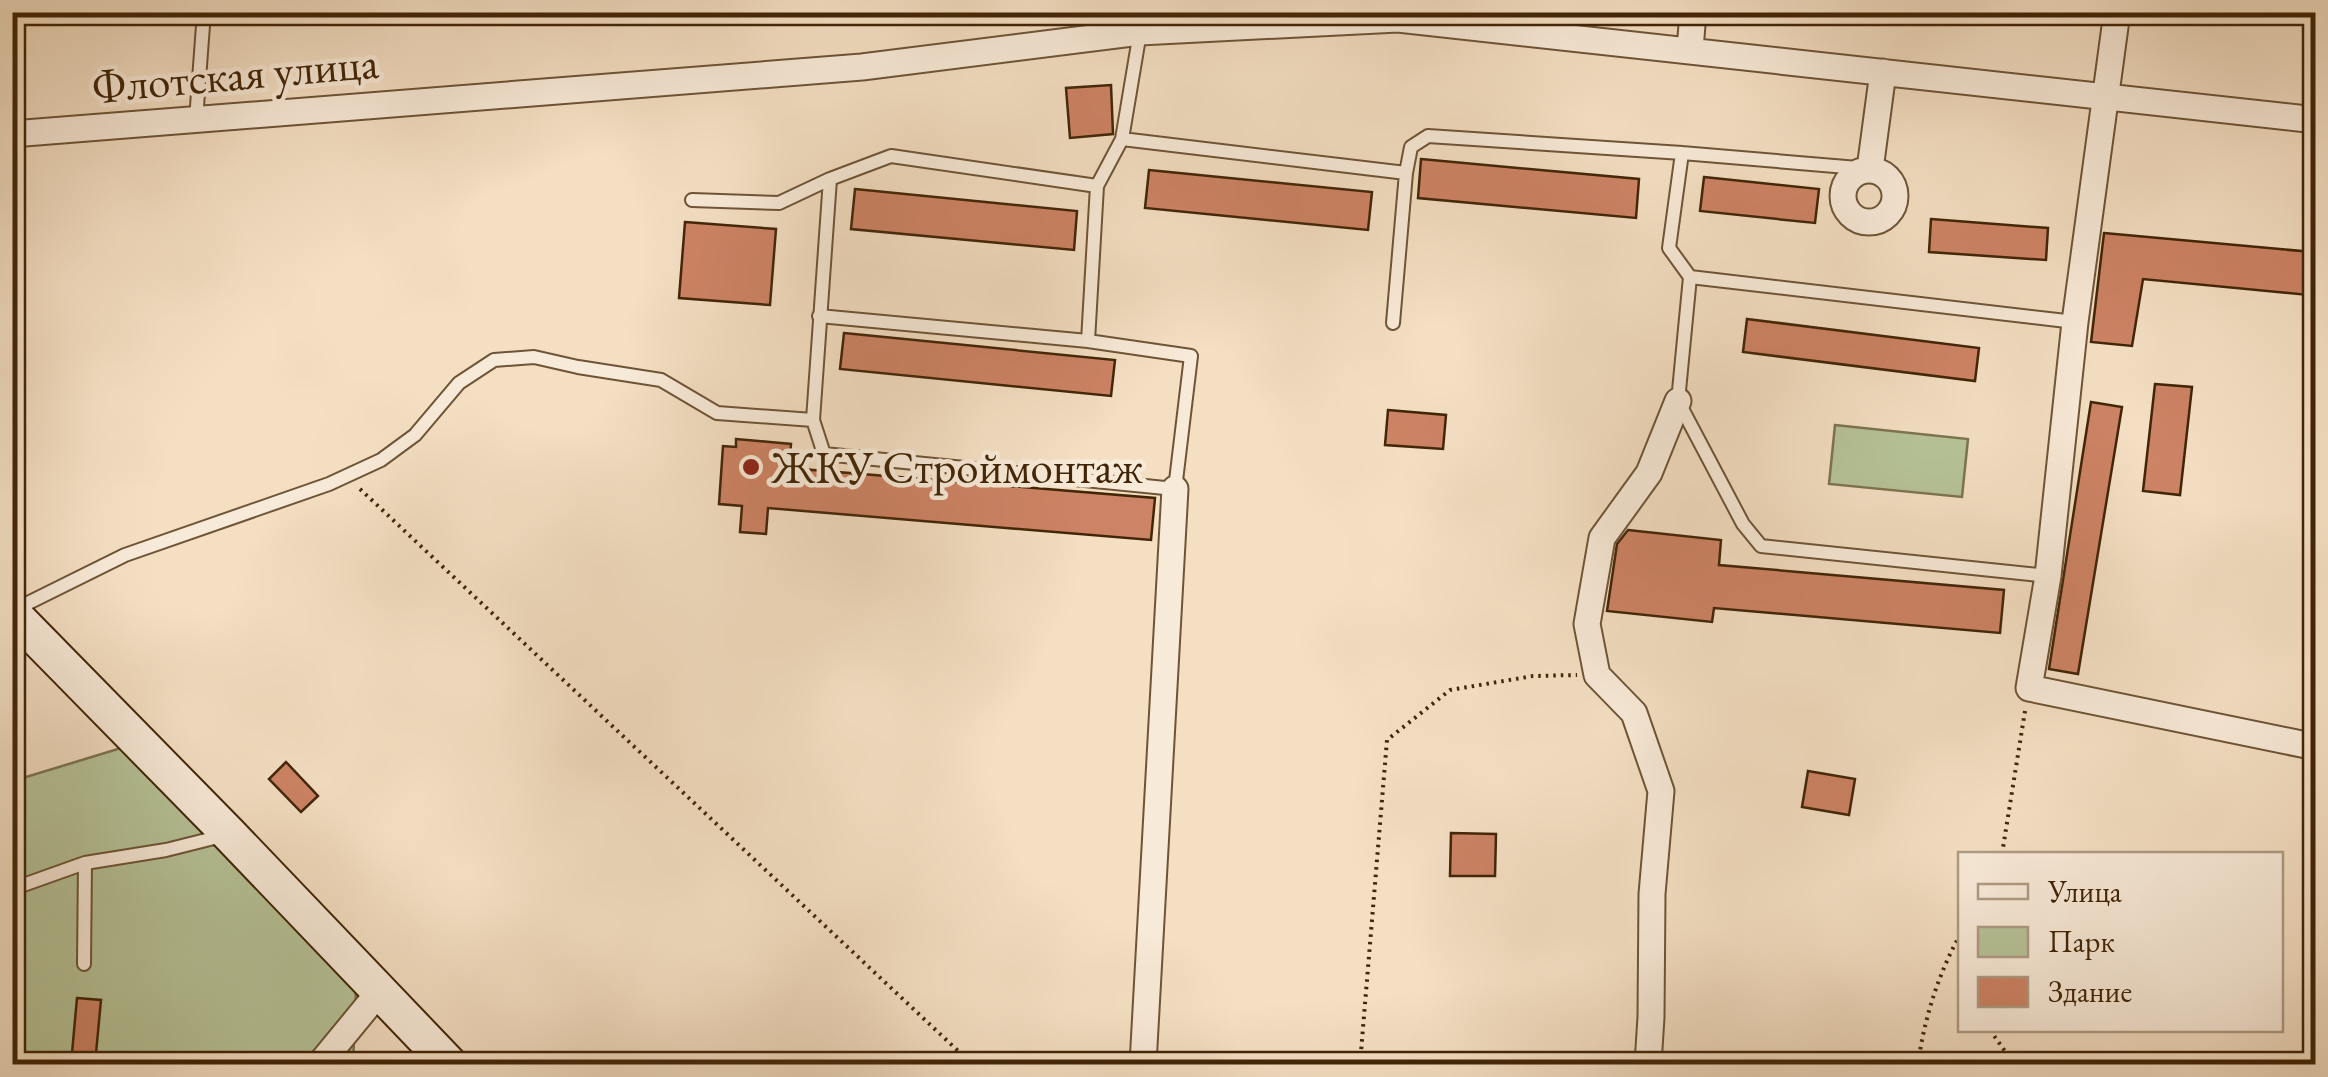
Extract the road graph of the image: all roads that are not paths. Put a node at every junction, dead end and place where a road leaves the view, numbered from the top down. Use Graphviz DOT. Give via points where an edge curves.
graph roads {
  1 [pos="204,12"];
  2 [pos="1692,12"];
  3 [pos="2117,12"];
  4 [pos="1153,25"];
  5 [pos="1690,50"];
  6 [pos="1884,72"];
  7 [pos="2106,99"];
  8 [pos="196,120"];
  9 [pos="2316,120"];
  10 [pos="12,134"];
  11 [pos="1122,140"];
  12 [pos="1682,153"];
  13 [pos="1870,170"];
  14 [pos="1406,173"];
  15 [pos="830,180"];
  16 [pos="1096,186"];
  17 [pos="692,200"];
  18 [pos="1690,277"];
  19 [pos="819,316"];
  20 [pos="2074,322"];
  21 [pos="1393,323"];
  22 [pos="1088,340"];
  23 [pos="1678,401"];
  24 [pos="813,420"];
  25 [pos="1175,489"];
  26 [pos="2048,576"];
  27 [pos="12,612"];
  28 [pos="2316,748"];
  29 [pos="229,834"];
  30 [pos="86,862"];
  31 [pos="12,889"];
  32 [pos="84,964"];
  33 [pos="380,990"];
  34 [pos="320,1064"];
  35 [pos="449,1064"];
  36 [pos="1143,1064"];
  37 [pos="1648,1064"];
  1 -- 8 [label="lane"];
  2 -- 5 [label="street"];
  3 -- 7 [label="street"];
  4 -- 5 [label="street, Флотская улица" via="1398,19"];
  4 -- 8 [label="street, Флотская улица" via="862,67"];
  4 -- 11 [label="lane"];
  5 -- 6 [label="street, Флотская улица"];
  6 -- 7 [label="street, Флотская улица"];
  6 -- 13 [label="street"];
  7 -- 9 [label="street, Флотская улица"];
  7 -- 20 [label="street"];
  8 -- 10 [label="street, Флотская улица"];
  11 -- 14 [label="lane"];
  11 -- 16 [label="lane"];
  12 -- 13 [label="lane"];
  12 -- 14 [label="lane" via="1428,136 1411,147"];
  12 -- 18 [label="lane" via="1669,248"];
  14 -- 21 [label="lane"];
  15 -- 16 [label="lane" via="890,156"];
  15 -- 17 [label="lane" via="779,203"];
  15 -- 19 [label="lane"];
  16 -- 22 [label="lane"];
  18 -- 20 [label="lane"];
  18 -- 23 [label="lane"];
  19 -- 22 [label="lane"];
  19 -- 24 [label="lane"];
  20 -- 26 [label="street"];
  22 -- 25 [label="lane" via="1192,356"];
  23 -- 26 [label="lane" via="1761,546"];
  23 -- 37 [label="street" via="1649,473 1602,538 1587,624 1597,675 1634,714 1661,791"];
  24 -- 25 [label="lane" via="824,454"];
  24 -- 27 [label="lane" via="717,413 661,380 534,357 494,360 459,383 415,435 381,460 124,555"];
  25 -- 36 [label="street"];
  26 -- 28 [label="street" via="2029,688"];
  27 -- 29 [label="street"];
  29 -- 30 [label="lane"];
  29 -- 33 [label="street"];
  30 -- 31 [label="lane"];
  30 -- 32 [label="lane"];
  33 -- 34 [label="street"];
  33 -- 35 [label="street"];
}
